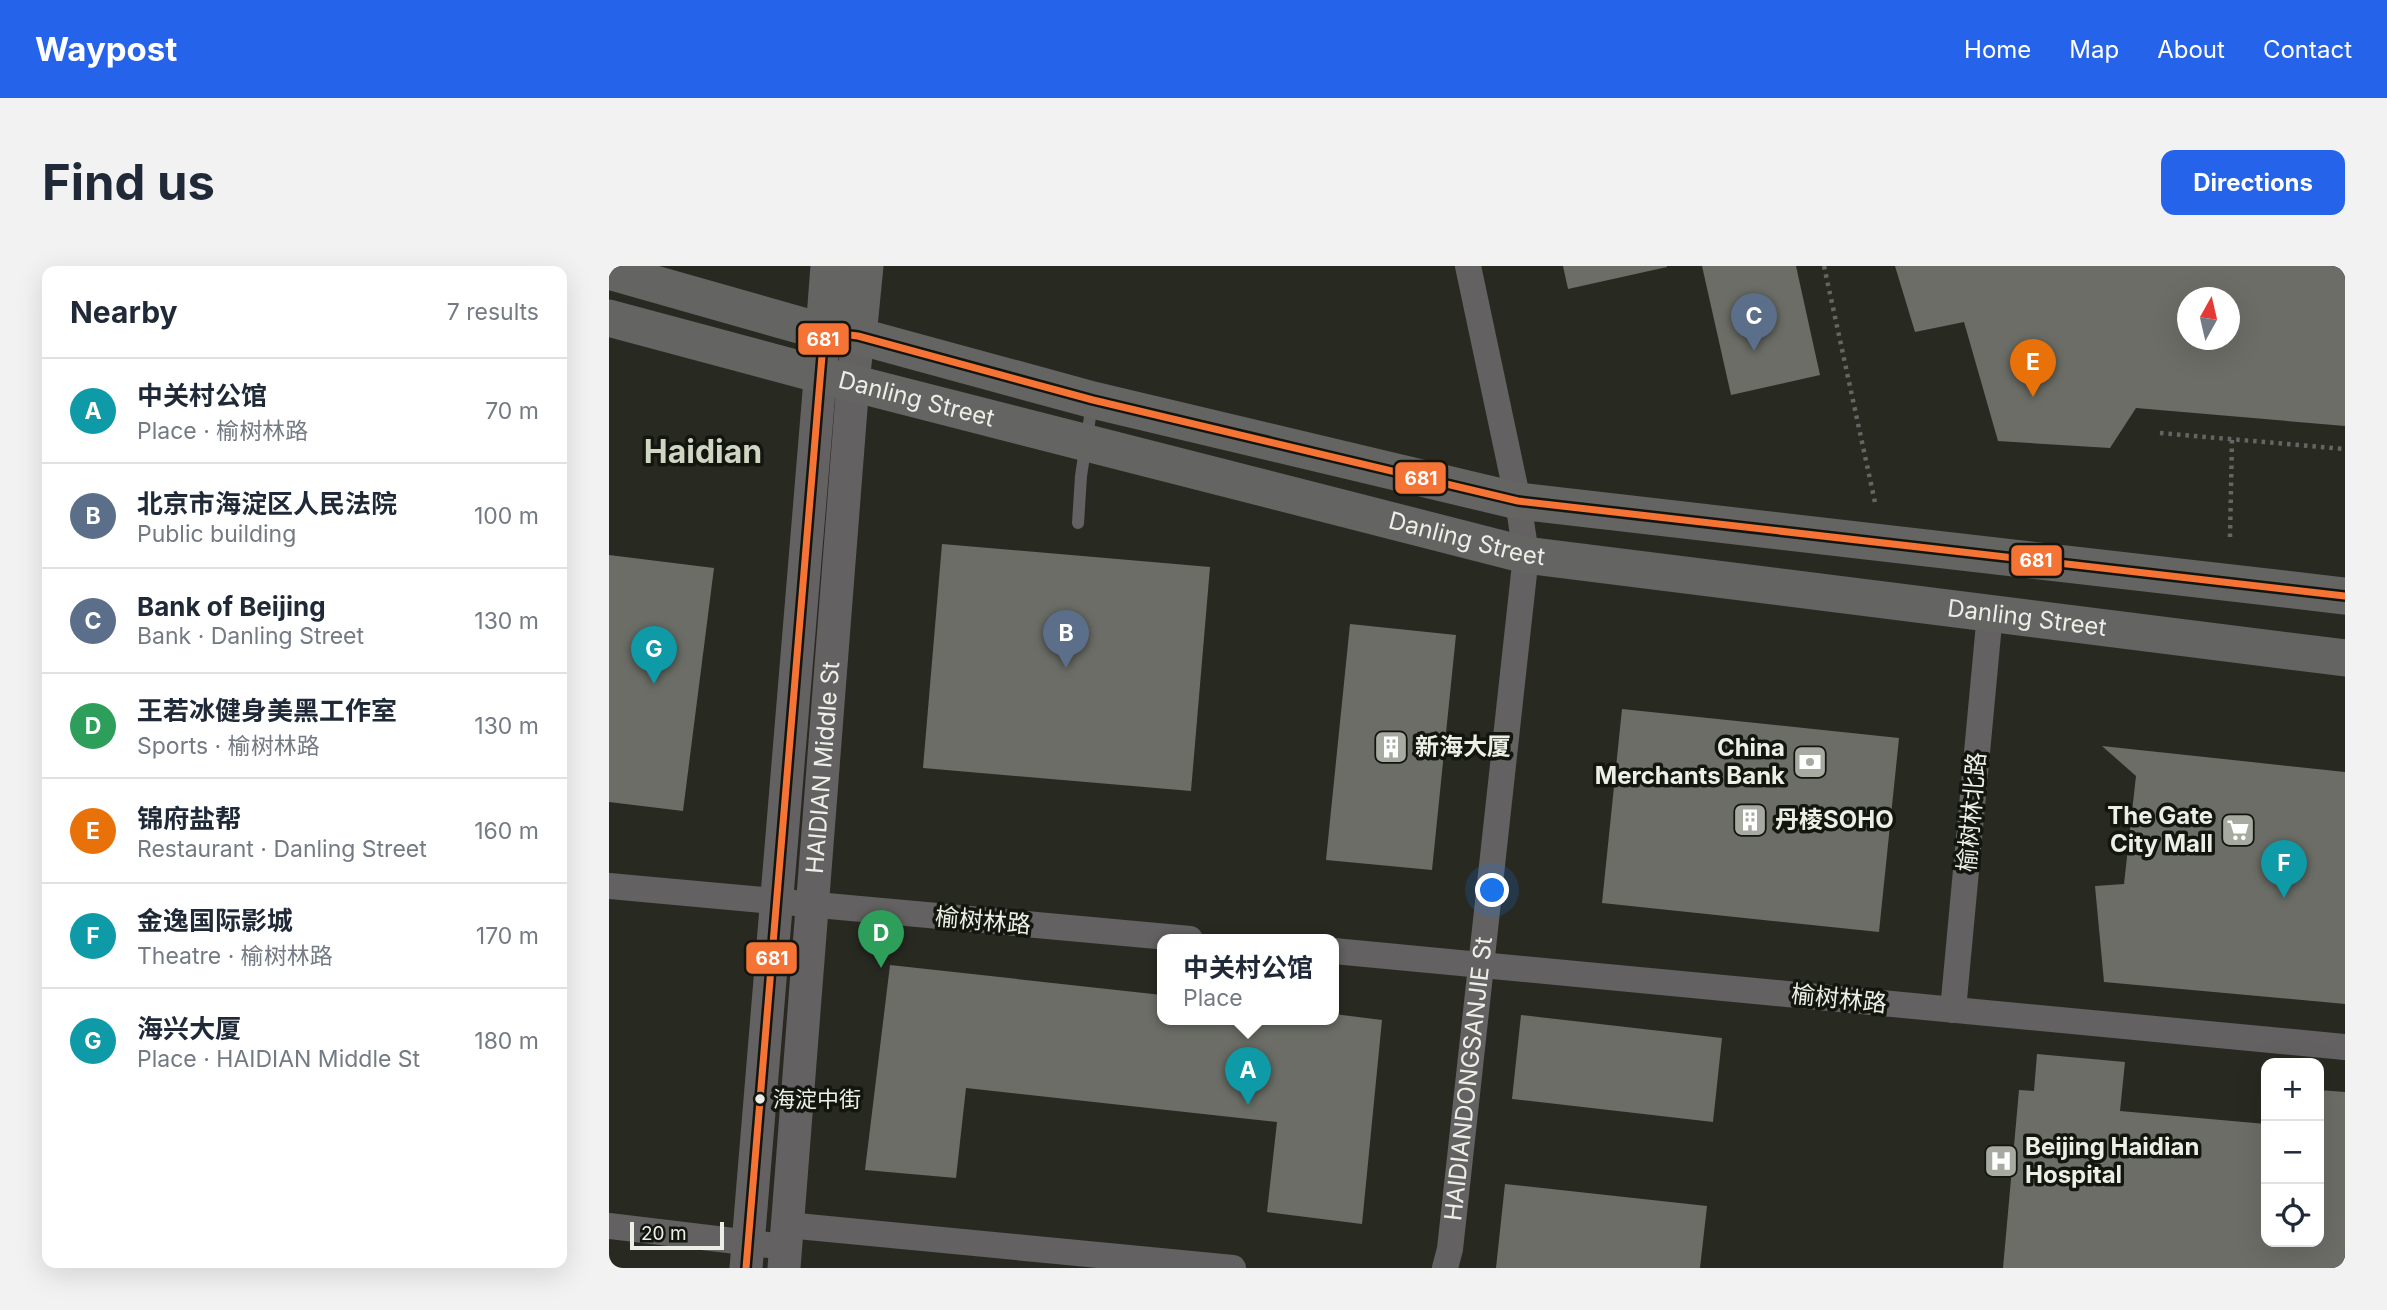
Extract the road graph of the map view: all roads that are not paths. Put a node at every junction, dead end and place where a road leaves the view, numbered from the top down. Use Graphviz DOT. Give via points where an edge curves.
graph roads {
  1 [pos="829,266"];
  2 [pos="865,266"];
  3 [pos="1468,266"];
  4 [pos="609,271"];
  5 [pos="609,318"];
  6 [pos="841,334"];
  7 [pos="837,379"];
  8 [pos="1093,400"];
  9 [pos="1087,443"];
  10 [pos="1518,501"];
  11 [pos="1078,523"];
  12 [pos="1526,555"];
  13 [pos="2345,596"];
  14 [pos="1990,613"];
  15 [pos="2345,657"];
  16 [pos="609,886"];
  17 [pos="777,903"];
  18 [pos="813,906"];
  19 [pos="1157,936"];
  20 [pos="1339,951"];
  21 [pos="1481,964"];
  22 [pos="1953,1010"];
  23 [pos="2345,1048"];
  24 [pos="609,1226"];
  25 [pos="785,1247"];
  26 [pos="747,1255"];
  27 [pos="1233,1268"];
  28 [pos="1445,1268"];
  1 -- 6 [label="main road, HAIDIAN Middle St"];
  2 -- 6 [label="main road, HAIDIAN Middle St"];
  3 -- 10 [label="street, HAIDIANDONGSANJIE St"];
  4 -- 6 [label="main road, Danling Street"];
  5 -- 7 [label="main road, Danling Street"];
  6 -- 7 [label="street, HAIDIAN Middle St"];
  6 -- 8 [label="main road, Danling Street"];
  7 -- 9 [label="main road, Danling Street"];
  7 -- 17 [label="street, HAIDIAN Middle St"];
  7 -- 18 [label="street, HAIDIAN Middle St"];
  8 -- 9 [label="lane"];
  8 -- 10 [label="main road, Danling Street"];
  9 -- 11 [label="lane"];
  9 -- 12 [label="main road, Danling Street"];
  10 -- 12 [label="street, HAIDIANDONGSANJIE St"];
  10 -- 13 [label="main road, Danling Street"];
  12 -- 14 [label="main road, Danling Street"];
  12 -- 21 [label="street, HAIDIANDONGSANJIE St"];
  14 -- 15 [label="main road, Danling Street"];
  14 -- 22 [label="street, 榆树林北路"];
  16 -- 17 [label="street, 榆树林路"];
  17 -- 18 [label="street, 榆树林路"];
  17 -- 26 [label="street, HAIDIAN Middle St"];
  18 -- 19 [label="street, 榆树林路"];
  18 -- 25 [label="street, HAIDIAN Middle St"];
  20 -- 21 [label="street, 榆树林路"];
  21 -- 22 [label="street, 榆树林路"];
  21 -- 28 [label="street, HAIDIANDONGSANJIE St"];
  22 -- 23 [label="street, 榆树林路"];
  24 -- 26 [label="street"];
  25 -- 26 [label="street"];
  25 -- 27 [label="street"];
}
